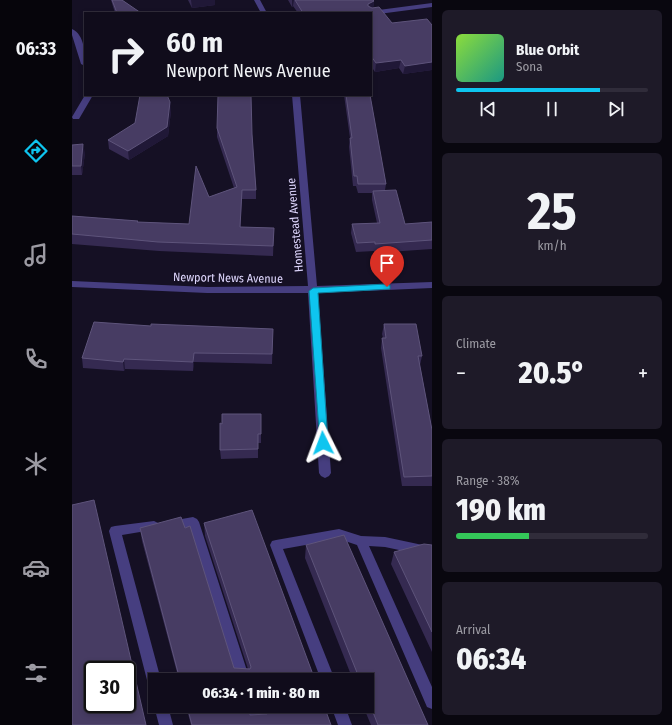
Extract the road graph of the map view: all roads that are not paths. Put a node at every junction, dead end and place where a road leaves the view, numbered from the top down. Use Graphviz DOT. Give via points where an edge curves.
graph roads {
  1 [pos="256,0"];
  2 [pos="432,5"];
  3 [pos="263,12"];
  4 [pos="372,13"];
  5 [pos="72,31"];
  6 [pos="84,61"];
  7 [pos="88,96"];
  8 [pos="296,96"];
  9 [pos="76,117"];
  10 [pos="72,284"];
  11 [pos="432,285"];
  12 [pos="313,291"];
  13 [pos="325,473"];
  14 [pos="361,541"];
  15 [pos="432,552"];
  16 [pos="152,673"];
  17 [pos="241,673"];
  18 [pos="325,673"];
  19 [pos="432,702"];
  20 [pos="163,713"];
  21 [pos="254,713"];
  22 [pos="341,713"];
  23 [pos="166,725"];
  24 [pos="258,725"];
  25 [pos="346,725"];
  1 -- 3 [label="street"];
  2 -- 4 [label="street"];
  5 -- 6 [label="street" via="77,37"];
  7 -- 9 [label="street"];
  8 -- 12 [label="street, Homestead Avenue"];
  10 -- 12 [label="street, Newport News Avenue" via="155,289"];
  11 -- 12 [label="street, Newport News Avenue"];
  12 -- 13 [label="street, Homestead Avenue"];
  14 -- 15 [label="street" via="385,542"];
  14 -- 18 [label="street" via="339,534 276,545"];
  14 -- 19 [label="street"];
  16 -- 17 [label="street" via="115,531 193,522"];
  20 -- 23 [label="street"];
  21 -- 24 [label="street"];
  22 -- 25 [label="street"];
}
